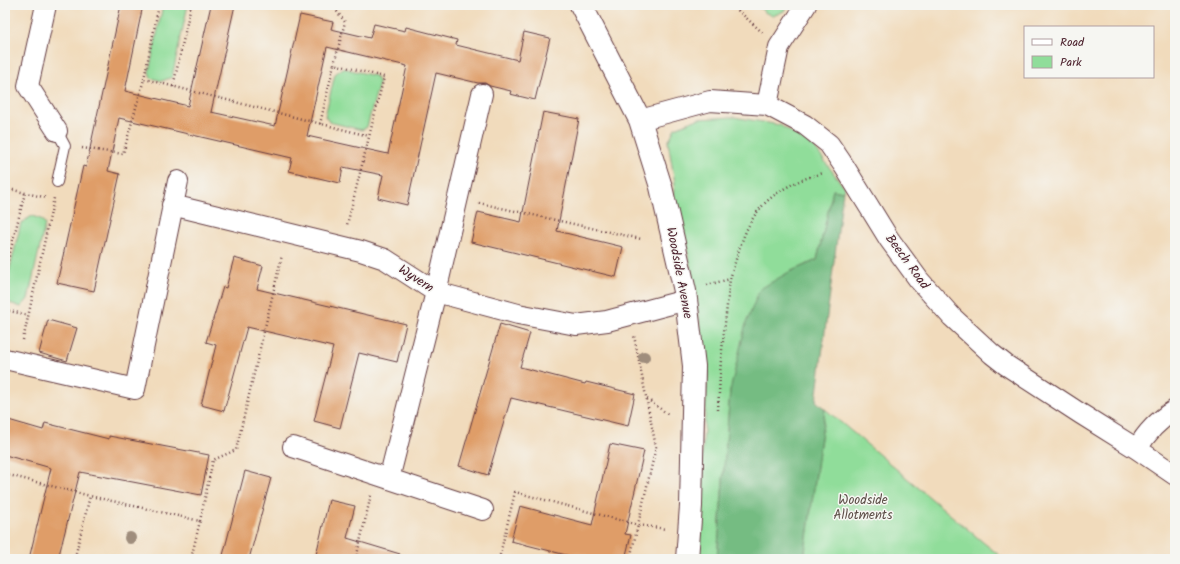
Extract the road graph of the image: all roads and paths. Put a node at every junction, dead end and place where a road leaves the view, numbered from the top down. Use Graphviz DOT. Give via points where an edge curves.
graph roads {
  1 [pos="46,5"];
  2 [pos="159,5"];
  3 [pos="191,5"];
  4 [pos="332,5"];
  5 [pos="581,5"];
  6 [pos="732,5"];
  7 [pos="806,5"];
  8 [pos="779,47"];
  9 [pos="334,64"];
  10 [pos="144,79"];
  11 [pos="173,87"];
  12 [pos="482,94"];
  13 [pos="767,105"];
  14 [pos="640,120"];
  15 [pos="320,124"];
  16 [pos="369,136"];
  17 [pos="61,139"];
  18 [pos="844,166"];
  19 [pos="178,181"];
  20 [pos="57,182"];
  21 [pos="5,188"];
  22 [pos="26,193"];
  23 [pos="458,198"];
  24 [pos="54,199"];
  25 [pos="172,205"];
  26 [pos="288,233"];
  27 [pos="641,239"];
  28 [pos="342,246"];
  29 [pos="5,272"];
  30 [pos="730,279"];
  31 [pos="436,292"];
  32 [pos="686,296"];
  33 [pos="5,310"];
  34 [pos="630,314"];
  35 [pos="28,315"];
  36 [pos="12,361"];
  37 [pos="647,399"];
  38 [pos="1175,410"];
  39 [pos="718,414"];
  40 [pos="670,416"];
  41 [pos="293,447"];
  42 [pos="1137,448"];
  43 [pos="5,474"];
  44 [pos="1175,475"];
  45 [pos="382,477"];
  46 [pos="90,496"];
  47 [pos="483,510"];
  48 [pos="200,521"];
  49 [pos="638,525"];
  50 [pos="668,529"];
  51 [pos="75,558"];
  52 [pos="84,559"];
  53 [pos="191,559"];
  54 [pos="356,559"];
  55 [pos="499,559"];
  56 [pos="630,559"];
  57 [pos="687,559"];
  1 -- 17 [label="street" via="28,86"];
  2 -- 10 [label="path"];
  3 -- 11 [label="path"];
  4 -- 9 [label="path" via="344,22"];
  5 -- 14 [label="street, Woodside Avenue"];
  6 -- 8 [label="path"];
  7 -- 8 [label="street"];
  8 -- 13 [label="street"];
  9 -- 15 [label="path"];
  9 -- 16 [label="path" via="384,77"];
  10 -- 11 [label="path"];
  10 -- 17 [label="path" via="123,154"];
  11 -- 15 [label="path"];
  12 -- 23 [label="street"];
  13 -- 14 [label="street, Beech Road" via="710,101"];
  13 -- 18 [label="street, Beech Road" via="805,125 829,144"];
  14 -- 32 [label="street, Woodside Avenue" via="661,187"];
  15 -- 16 [label="path"];
  16 -- 28 [label="path"];
  17 -- 20 [label="lane"];
  18 -- 30 [label="path" via="797,182 771,197 755,213 743,236"];
  18 -- 42 [label="street, Beech Road" via="915,274 952,317 1006,365"];
  19 -- 25 [label="street"];
  20 -- 24 [label="path"];
  21 -- 22 [label="path"];
  22 -- 24 [label="path"];
  22 -- 29 [label="path"];
  23 -- 27 [label="path"];
  23 -- 31 [label="street"];
  24 -- 35 [label="path"];
  25 -- 26 [label="street, Wyvern"];
  25 -- 36 [label="street" via="135,389"];
  26 -- 28 [label="street, Wyvern"];
  26 -- 48 [label="path" via="236,450 213,460"];
  28 -- 31 [label="street, Wyvern" via="385,259"];
  30 -- 32 [label="path"];
  30 -- 39 [label="path"];
  31 -- 34 [label="street, Wyvern" via="518,314 576,325 608,321"];
  31 -- 45 [label="street"];
  32 -- 34 [label="street, Wyvern"];
  32 -- 57 [label="street, Woodside Avenue" via="694,366 691,506"];
  33 -- 35 [label="path"];
  34 -- 37 [label="path"];
  35 -- 36 [label="path"];
  37 -- 40 [label="path"];
  37 -- 49 [label="path" via="656,447"];
  38 -- 42 [label="street" via="1143,438"];
  41 -- 45 [label="street"];
  42 -- 44 [label="street, Beech Road"];
  43 -- 46 [label="path"];
  45 -- 47 [label="street"];
  45 -- 54 [label="path"];
  46 -- 48 [label="path"];
  46 -- 51 [label="path"];
  48 -- 53 [label="path"];
  49 -- 50 [label="path"];
  49 -- 55 [label="path" via="515,492"];
  49 -- 56 [label="path"];
  51 -- 52 [label="path"];
}
